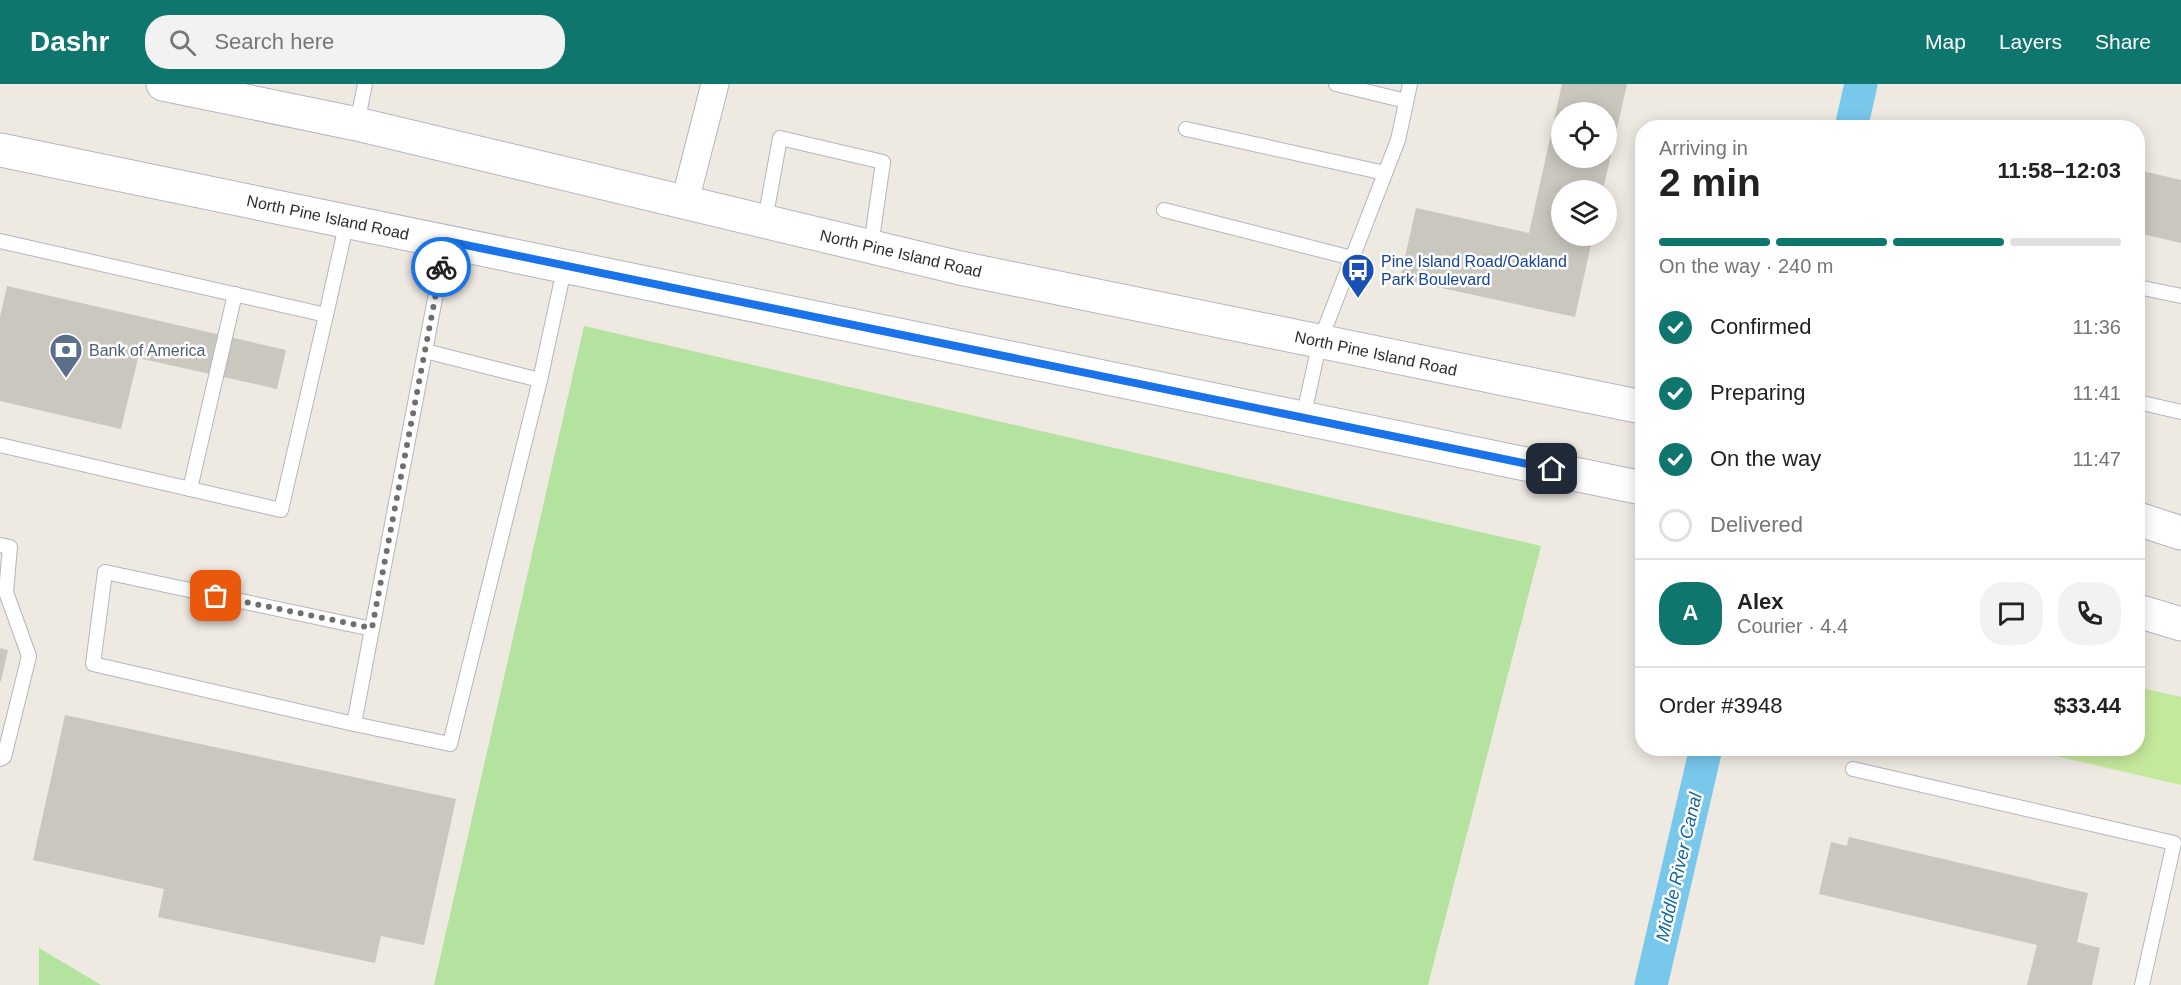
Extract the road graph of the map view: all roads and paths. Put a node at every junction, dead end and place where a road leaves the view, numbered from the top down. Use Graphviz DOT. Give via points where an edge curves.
graph roads {
  1 [pos="163,84"];
  2 [pos="365,84"];
  3 [pos="716,84"];
  4 [pos="1336,84"];
  5 [pos="1410,84"];
  6 [pos="1406,101"];
  7 [pos="357,124"];
  8 [pos="1186,129"];
  9 [pos="0,150"];
  10 [pos="1385,173"];
  11 [pos="686,201"];
  12 [pos="1164,210"];
  13 [pos="765,220"];
  14 [pos="347,221"];
  15 [pos="0,241"];
  16 [pos="446,241"];
  17 [pos="871,246"];
  18 [pos="1352,258"];
  19 [pos="565,266"];
  20 [pos="2145,288"];
  21 [pos="235,294"];
  22 [pos="2181,296"];
  23 [pos="326,315"];
  24 [pos="1320,342"];
  25 [pos="425,351"];
  26 [pos="540,380"];
  27 [pos="2145,404"];
  28 [pos="1635,407"];
  29 [pos="2181,412"];
  30 [pos="1303,418"];
  31 [pos="0,445"];
  32 [pos="1635,487"];
  33 [pos="190,489"];
  34 [pos="2145,521"];
  35 [pos="2181,533"];
  36 [pos="5,546"];
  37 [pos="2145,613"];
  38 [pos="2181,624"];
  39 [pos="372,628"];
  40 [pos="354,724"];
  41 [pos="0,759"];
  42 [pos="1853,769"];
  43 [pos="2177,846"];
  44 [pos="2142,985"];
  1 -- 7 [label="main road, North Pine Island Road"];
  2 -- 7 [label="lane"];
  3 -- 11 [label="street"];
  4 -- 6 [label="lane"];
  5 -- 6 [label="lane"];
  6 -- 10 [label="lane" via="1398,140"];
  7 -- 11 [label="main road, North Pine Island Road"];
  8 -- 10 [label="lane"];
  9 -- 14 [label="main road, North Pine Island Road"];
  10 -- 18 [label="lane"];
  11 -- 13 [label="main road, North Pine Island Road"];
  12 -- 18 [label="lane"];
  13 -- 17 [label="main road, North Pine Island Road"];
  13 -- 17 [label="lane" via="780,138 883,162"];
  14 -- 16 [label="main road, North Pine Island Road"];
  14 -- 23 [label="lane"];
  15 -- 21 [label="lane"];
  16 -- 19 [label="main road, North Pine Island Road"];
  16 -- 25 [label="lane"];
  17 -- 24 [label="main road, North Pine Island Road"];
  18 -- 24 [label="lane"];
  19 -- 26 [label="lane"];
  19 -- 30 [label="main road, North Pine Island Road"];
  20 -- 22 [label="lane"];
  21 -- 23 [label="lane"];
  21 -- 33 [label="lane"];
  23 -- 33 [label="lane" via="281,510"];
  24 -- 28 [label="main road, North Pine Island Road"];
  24 -- 30 [label="lane"];
  25 -- 26 [label="lane"];
  25 -- 39 [label="lane"];
  26 -- 40 [label="lane" via="450,744"];
  27 -- 29 [label="lane"];
  30 -- 32 [label="main road, North Pine Island Road"];
  31 -- 33 [label="lane"];
  34 -- 35 [label="main road"];
  36 -- 41 [label="lane" via="6,592 29,656 4,757"];
  37 -- 38 [label="main road"];
  39 -- 40 [label="lane"];
  39 -- 40 [label="lane" via="105,572 93,664"];
  42 -- 43 [label="lane"];
  43 -- 44 [label="lane"];
}
